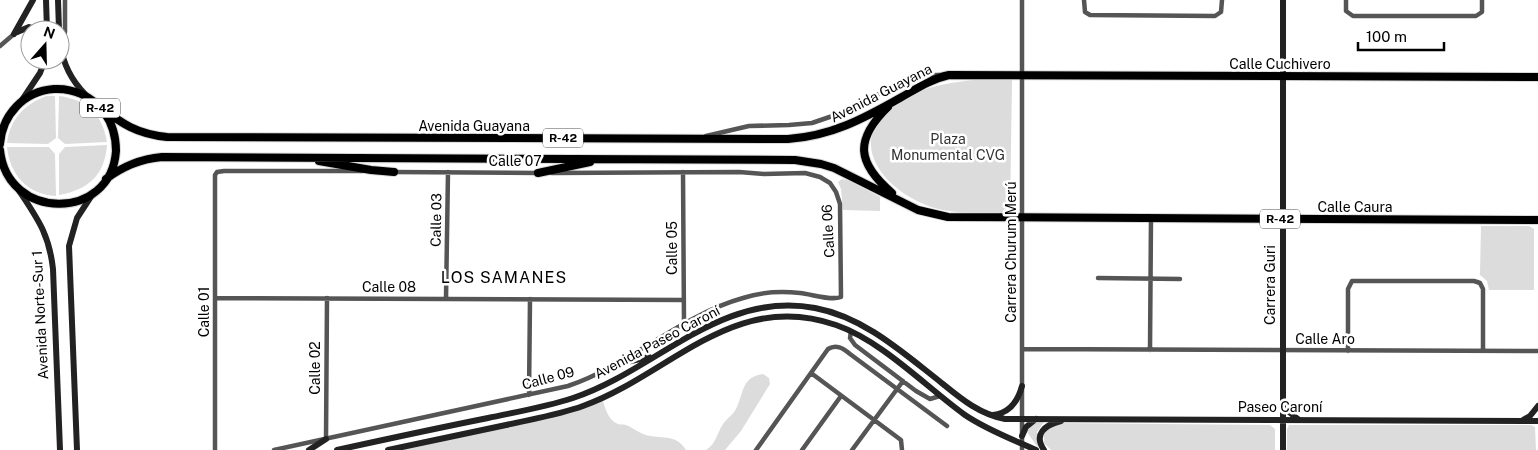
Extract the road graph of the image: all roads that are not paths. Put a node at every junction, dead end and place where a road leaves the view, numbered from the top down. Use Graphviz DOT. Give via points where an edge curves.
graph roads {
  1 [pos="33,0"];
  2 [pos="46,0"];
  3 [pos="58,0"];
  4 [pos="65,0"];
  5 [pos="1022,0"];
  6 [pos="1084,0"];
  7 [pos="1222,0"];
  8 [pos="1283,0"];
  9 [pos="1346,0"];
  10 [pos="1482,0"];
  11 [pos="47,20"];
  12 [pos="59,20"];
  13 [pos="65,20"];
  14 [pos="20,30"];
  15 [pos="14,34"];
  16 [pos="0,46"];
  17 [pos="40,70"];
  18 [pos="69,70"];
  19 [pos="949,74"];
  20 [pos="1022,75"];
  21 [pos="1283,76"];
  22 [pos="1538,77"];
  23 [pos="87,97"];
  24 [pos="902,97"];
  25 [pos="17,106"];
  26 [pos="99,106"];
  27 [pos="0,120"];
  28 [pos="694,139"];
  29 [pos="0,144"];
  30 [pos="0,150"];
  31 [pos="287,157"];
  32 [pos="618,158"];
  33 [pos="394,172"];
  34 [pos="448,172"];
  35 [pos="683,172"];
  36 [pos="216,173"];
  37 [pos="538,173"];
  38 [pos="0,174"];
  39 [pos="813,176"];
  40 [pos="106,179"];
  41 [pos="14,185"];
  42 [pos="96,190"];
  43 [pos="901,201"];
  44 [pos="1022,218"];
  45 [pos="1151,218"];
  46 [pos="1283,219"];
  47 [pos="1538,220"];
  48 [pos="1098,278"];
  49 [pos="1151,279"];
  50 [pos="1180,279"];
  51 [pos="215,298"];
  52 [pos="327,298"];
  53 [pos="841,298"];
  54 [pos="446,299"];
  55 [pos="530,299"];
  56 [pos="684,300"];
  57 [pos="684,324"];
  58 [pos="850,332"];
  59 [pos="1022,349"];
  60 [pos="1150,350"];
  61 [pos="1283,350"];
  62 [pos="664,351"];
  63 [pos="1348,351"];
  64 [pos="1483,351"];
  65 [pos="1538,352"];
  66 [pos="613,365"];
  67 [pos="811,373"];
  68 [pos="903,381"];
  69 [pos="1022,386"];
  70 [pos="897,389"];
  71 [pos="529,395"];
  72 [pos="841,396"];
  73 [pos="940,396"];
  74 [pos="1283,400"];
  75 [pos="1538,406"];
  76 [pos="989,415"];
  77 [pos="1022,419"];
  78 [pos="1036,419"];
  79 [pos="1069,419"];
  80 [pos="874,420"];
  81 [pos="1283,420"];
  82 [pos="1304,420"];
  83 [pos="1521,421"];
  84 [pos="1538,421"];
  85 [pos="947,426"];
  86 [pos="1022,436"];
  87 [pos="326,439"];
  88 [pos="1022,447"];
  89 [pos="60,450"];
  90 [pos="77,450"];
  91 [pos="215,450"];
  92 [pos="274,450"];
  93 [pos="309,450"];
  94 [pos="337,450"];
  95 [pos="388,450"];
  96 [pos="756,450"];
  97 [pos="802,450"];
  98 [pos="852,450"];
  99 [pos="902,450"];
  100 [pos="1036,450"];
  101 [pos="1044,450"];
  102 [pos="1283,450"];
  1 -- 15 [label="street"];
  2 -- 11 [label="street"];
  3 -- 12 [label="street"];
  4 -- 13 [label="street"];
  5 -- 20 [label="street, Carrera Churum Merú"];
  6 -- 7 [label="street" via="1085,12 1090,15 1215,16 1221,12"];
  8 -- 21 [label="street, Carrera Guri"];
  9 -- 10 [label="street" via="1347,13 1353,16 1480,15"];
  14 -- 15 [label="street"];
  15 -- 16 [label="street"];
  17 -- 25 [label="street"];
  18 -- 23 [label="street"];
  19 -- 20 [label="main road, Avenida Guayana / R-42"];
  19 -- 24 [label="main road, Avenida Guayana / R-42"];
  19 -- 28 [label="street" via="913,75 850,110 812,123 749,126"];
  20 -- 21 [label="main road, Calle Cuchivero / R-42"];
  20 -- 44 [label="street, Carrera Churum Merú"];
  21 -- 22 [label="main road, Calle Cuchivero / R-42"];
  21 -- 46 [label="street, Carrera Guri"];
  23 -- 25 [label="main road, R-42" via="52,89 38,92"];
  23 -- 26 [label="main road, R-42"];
  24 -- 28 [label="main road, Avenida Guayana / R-42" via="849,125 819,135 788,139"];
  24 -- 43 [label="main road" via="874,123 866,137 864,151 871,172"];
  25 -- 27 [label="main road, R-42"];
  25 -- 29 [label="main road" via="3,127"];
  26 -- 28 [label="main road, Avenida Guayana / R-42" via="131,128 167,137"];
  26 -- 40 [label="main road, R-42" via="108,118 115,138 114,160"];
  30 -- 41 [label="main road" via="5,170"];
  31 -- 32 [label="main road, R-42"];
  31 -- 33 [label="main road"];
  31 -- 40 [label="main road, R-42" via="153,158 127,166"];
  32 -- 37 [label="main road"];
  32 -- 43 [label="main road, R-42" via="808,161 846,173"];
  33 -- 34 [label="street, Calle 07"];
  33 -- 36 [label="street, Calle 07"];
  34 -- 37 [label="street, Calle 07"];
  34 -- 54 [label="street, Calle 03"];
  35 -- 37 [label="street, Calle 07"];
  35 -- 39 [label="street, Calle 07" via="805,173"];
  35 -- 56 [label="street, Calle 05"];
  36 -- 51 [label="street, Calle 01"];
  38 -- 41 [label="main road, R-42"];
  39 -- 53 [label="street, Calle 06" via="830,183 838,198"];
  40 -- 42 [label="main road, R-42"];
  41 -- 42 [label="main road, R-42" via="35,200 56,204 78,201"];
  41 -- 89 [label="street, Avenida Norte-Sur 1" via="41,224 50,249"];
  42 -- 90 [label="street" via="77,218 69,246"];
  43 -- 44 [label="main road, R-42" via="918,210 948,217"];
  44 -- 45 [label="main road, Calle Caura / R-42"];
  44 -- 59 [label="street, Carrera Churum Merú"];
  45 -- 46 [label="main road, Calle Caura / R-42"];
  45 -- 49 [label="street"];
  46 -- 47 [label="main road, Calle Caura / R-42"];
  46 -- 61 [label="street, Carrera Guri"];
  48 -- 49 [label="street"];
  49 -- 50 [label="street"];
  49 -- 60 [label="street"];
  51 -- 52 [label="street, Calle 08"];
  51 -- 91 [label="street, Calle 01"];
  52 -- 54 [label="street, Calle 08"];
  52 -- 87 [label="street, Calle 02"];
  53 -- 57 [label="street, Calle 09" via="788,292 758,294 729,302"];
  54 -- 55 [label="street, Calle 08"];
  55 -- 56 [label="street, Calle 08"];
  55 -- 71 [label="street"];
  56 -- 57 [label="street, Calle 05"];
  57 -- 66 [label="street, Calle 09"];
  58 -- 68 [label="street" via="855,345"];
  58 -- 73 [label="street, Avenida Paseo Caroní" via="888,355"];
  58 -- 95 [label="street, Avenida Paseo Caroní" via="826,322 800,317 774,316 750,321 717,334 619,390 586,405"];
  59 -- 60 [label="street, Calle Aro"];
  59 -- 69 [label="street, Carrera Churum Merú"];
  60 -- 61 [label="street, Calle Aro"];
  61 -- 63 [label="street, Calle Aro"];
  61 -- 74 [label="street, Carrera Guri"];
  62 -- 66 [label="street"];
  62 -- 76 [label="street, Avenida Paseo Caroní" via="712,324 747,310 773,306 815,308 867,328 972,407"];
  62 -- 94 [label="street, Avenida Paseo Caroní" via="614,380 572,399"];
  63 -- 64 [label="street, Calle Aro"];
  63 -- 64 [label="street" via="1350,282 1434,280 1474,281 1482,286"];
  64 -- 65 [label="street, Calle Aro"];
  66 -- 71 [label="street, Calle 09" via="577,383"];
  67 -- 70 [label="street" via="828,349 834,346"];
  67 -- 72 [label="street"];
  67 -- 96 [label="street"];
  68 -- 70 [label="street"];
  68 -- 73 [label="street" via="928,398"];
  69 -- 76 [label="street" via="1013,405 1003,413"];
  69 -- 77 [label="street, Carrera Churum Merú"];
  70 -- 80 [label="street"];
  70 -- 85 [label="street"];
  71 -- 87 [label="street, Calle 09"];
  72 -- 80 [label="street"];
  72 -- 97 [label="street"];
  73 -- 88 [label="street, Avenida Paseo Caroní" via="978,424"];
  74 -- 81 [label="street, Carrera Guri"];
  74 -- 82 [label="street" via="1293,416"];
  75 -- 83 [label="street"];
  76 -- 77 [label="street, Avenida Paseo Caroní"];
  77 -- 78 [label="street, Paseo Caroní"];
  77 -- 86 [label="street, Carrera Churum Merú"];
  78 -- 79 [label="street, Paseo Caroní"];
  78 -- 86 [label="street" via="1026,427"];
  79 -- 81 [label="street, Paseo Caroní"];
  79 -- 101 [label="street" via="1043,428 1039,438"];
  80 -- 98 [label="street"];
  80 -- 99 [label="street" via="901,440"];
  81 -- 82 [label="street, Paseo Caroní"];
  81 -- 102 [label="street, Carrera Guri"];
  82 -- 83 [label="street, Paseo Caroní"];
  83 -- 84 [label="street, Paseo Caroní"];
  86 -- 88 [label="street, Carrera Churum Merú"];
  87 -- 92 [label="street, Calle 09"];
  87 -- 93 [label="street"];
  88 -- 100 [label="street"];
}
